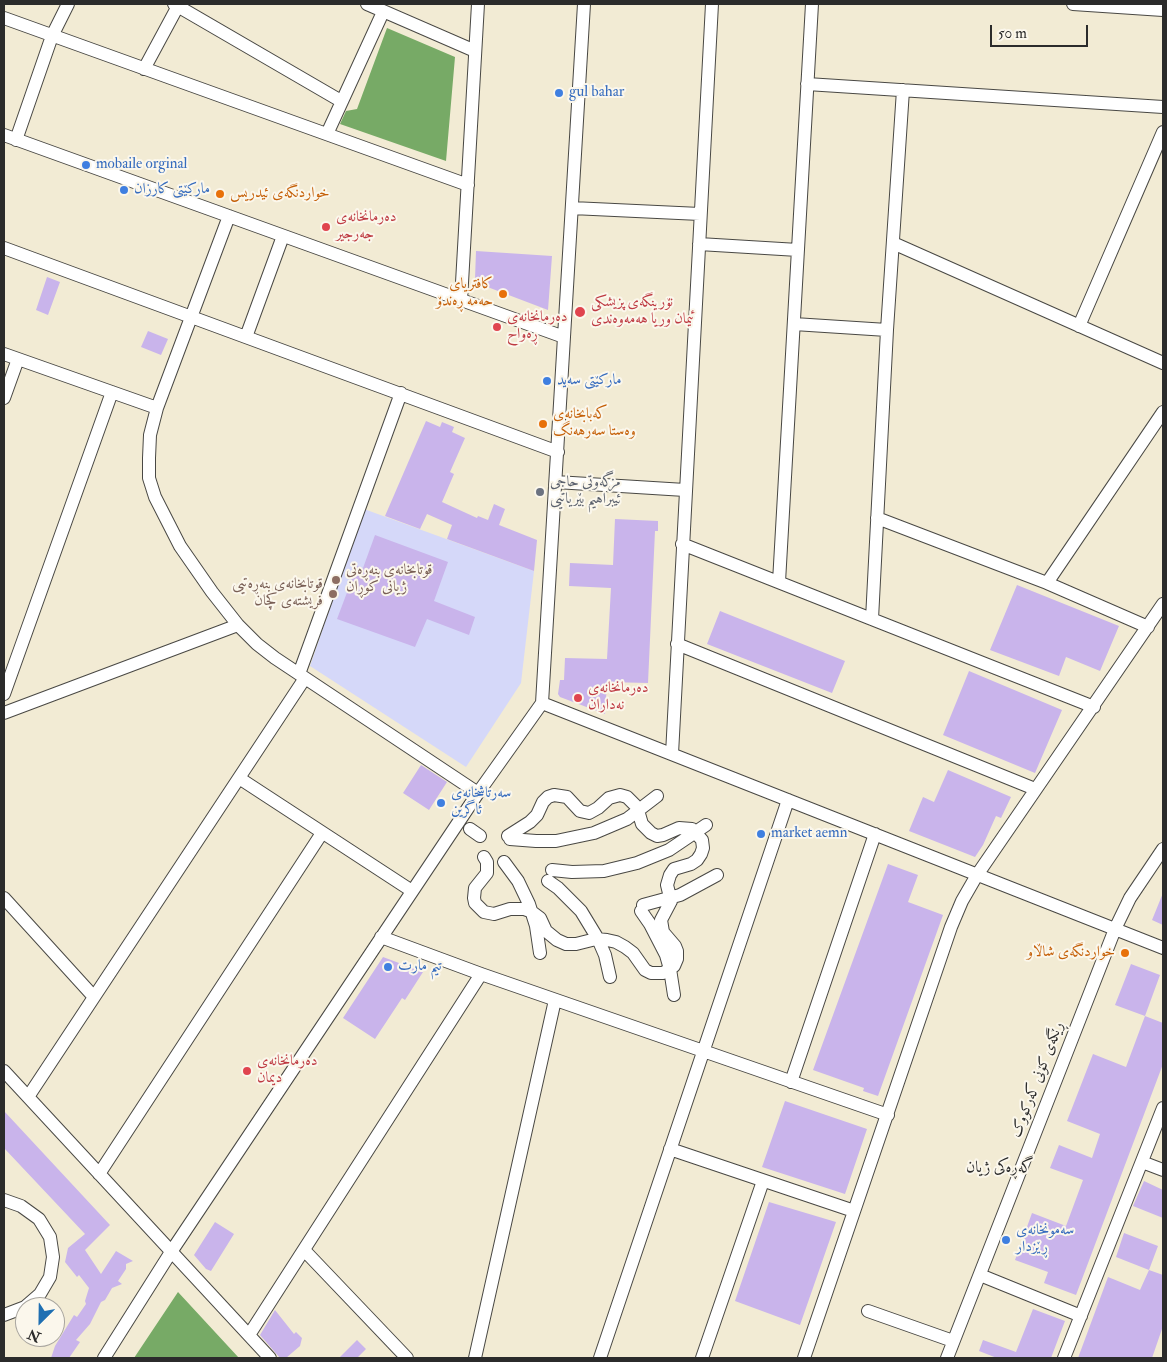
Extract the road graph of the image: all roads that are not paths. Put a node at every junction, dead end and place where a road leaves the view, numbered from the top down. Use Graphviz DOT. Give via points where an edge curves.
graph roads {
  1 [pos="68,4"];
  2 [pos="367,4"];
  3 [pos="478,4"];
  4 [pos="584,4"];
  5 [pos="712,4"];
  6 [pos="812,4"];
  7 [pos="1073,4"];
  8 [pos="176,5"];
  9 [pos="1163,10"];
  10 [pos="383,12"];
  11 [pos="4,18"];
  12 [pos="52,36"];
  13 [pos="476,51"];
  14 [pos="144,69"];
  15 [pos="807,84"];
  16 [pos="904,90"];
  17 [pos="341,102"];
  18 [pos="1163,107"];
  19 [pos="327,134"];
  20 [pos="4,135"];
  21 [pos="16,140"];
  22 [pos="1162,140"];
  23 [pos="468,185"];
  24 [pos="572,208"];
  25 [pos="700,214"];
  26 [pos="229,216"];
  27 [pos="283,236"];
  28 [pos="893,243"];
  29 [pos="699,244"];
  30 [pos="4,248"];
  31 [pos="798,250"];
  32 [pos="461,300"];
  33 [pos="192,317"];
  34 [pos="794,324"];
  35 [pos="1079,326"];
  36 [pos="887,330"];
  37 [pos="246,337"];
  38 [pos="564,337"];
  39 [pos="4,354"];
  40 [pos="18,359"];
  41 [pos="1163,363"];
  42 [pos="112,392"];
  43 [pos="401,393"];
  44 [pos="4,398"];
  45 [pos="157,408"];
  46 [pos="1163,412"];
  47 [pos="558,452"];
  48 [pos="556,482"];
  49 [pos="685,490"];
  50 [pos="877,518"];
  51 [pos="682,544"];
  52 [pos="779,582"];
  53 [pos="1047,583"];
  54 [pos="1163,604"];
  55 [pos="872,618"];
  56 [pos="238,625"];
  57 [pos="1148,627"];
  58 [pos="677,644"];
  59 [pos="302,676"];
  60 [pos="4,694"];
  61 [pos="542,703"];
  62 [pos="1094,707"];
  63 [pos="4,713"];
  64 [pos="672,754"];
  65 [pos="239,778"];
  66 [pos="1036,789"];
  67 [pos="478,793"];
  68 [pos="657,796"];
  69 [pos="788,800"];
  70 [pos="639,810"];
  71 [pos="701,829"];
  72 [pos="322,832"];
  73 [pos="876,834"];
  74 [pos="1163,850"];
  75 [pos="484,857"];
  76 [pos="504,862"];
  77 [pos="717,875"];
  78 [pos="977,875"];
  79 [pos="412,891"];
  80 [pos="4,898"];
  81 [pos="671,898"];
  82 [pos="532,912"];
  83 [pos="1115,929"];
  84 [pos="381,937"];
  85 [pos="598,939"];
  86 [pos="1163,948"];
  87 [pos="540,953"];
  88 [pos="670,969"];
  89 [pos="481,974"];
  90 [pos="610,977"];
  91 [pos="674,995"];
  92 [pos="94,997"];
  93 [pos="555,1000"];
  94 [pos="703,1051"];
  95 [pos="4,1071"];
  96 [pos="791,1082"];
  97 [pos="28,1097"];
  98 [pos="1163,1108"];
  99 [pos="888,1115"];
  100 [pos="670,1149"];
  101 [pos="1142,1162"];
  102 [pos="1163,1170"];
  103 [pos="99,1174"];
  104 [pos="763,1181"];
  105 [pos="4,1200"];
  106 [pos="854,1211"];
  107 [pos="304,1250"];
  108 [pos="172,1252"];
  109 [pos="980,1275"];
  110 [pos="868,1311"];
  111 [pos="4,1315"];
  112 [pos="1081,1316"];
  113 [pos="249,1335"];
  114 [pos="953,1341"];
  115 [pos="104,1358"];
  116 [pos="270,1358"];
  117 [pos="407,1358"];
  118 [pos="475,1358"];
  119 [pos="600,1358"];
  120 [pos="702,1358"];
  121 [pos="804,1358"];
  122 [pos="947,1358"];
  123 [pos="1064,1358"];
  1 -- 12 [label="street"];
  2 -- 10 [label="street"];
  3 -- 13 [label="street"];
  4 -- 24 [label="street"];
  5 -- 25 [label="street"];
  6 -- 15 [label="street"];
  7 -- 9 [label="street"];
  8 -- 14 [label="street"];
  8 -- 17 [label="street"];
  10 -- 13 [label="street"];
  10 -- 17 [label="street"];
  11 -- 12 [label="street"];
  12 -- 14 [label="street"];
  12 -- 21 [label="street"];
  13 -- 23 [label="street"];
  14 -- 19 [label="street"];
  15 -- 16 [label="street"];
  15 -- 31 [label="street"];
  16 -- 18 [label="street"];
  16 -- 28 [label="street"];
  17 -- 19 [label="street"];
  19 -- 23 [label="street"];
  20 -- 21 [label="street"];
  21 -- 26 [label="street"];
  22 -- 35 [label="street"];
  23 -- 32 [label="street"];
  24 -- 25 [label="street"];
  24 -- 38 [label="street"];
  25 -- 29 [label="street"];
  26 -- 27 [label="street"];
  26 -- 33 [label="street"];
  27 -- 32 [label="street"];
  27 -- 37 [label="street"];
  28 -- 35 [label="street"];
  28 -- 36 [label="street"];
  29 -- 31 [label="street"];
  29 -- 49 [label="street"];
  30 -- 33 [label="street"];
  31 -- 34 [label="street"];
  32 -- 38 [label="street"];
  33 -- 37 [label="street"];
  33 -- 45 [label="street"];
  34 -- 36 [label="street"];
  34 -- 52 [label="street"];
  35 -- 41 [label="street"];
  36 -- 50 [label="street"];
  37 -- 43 [label="street"];
  38 -- 47 [label="street"];
  39 -- 40 [label="street"];
  40 -- 42 [label="street"];
  40 -- 44 [label="street"];
  42 -- 45 [label="street"];
  42 -- 60 [label="street"];
  43 -- 47 [label="street"];
  43 -- 59 [label="street"];
  45 -- 56 [label="street" via="150,435 149,458 149,478 155,497 180,546"];
  46 -- 53 [label="street"];
  47 -- 48 [label="street"];
  48 -- 49 [label="street"];
  48 -- 61 [label="street"];
  49 -- 51 [label="street"];
  50 -- 53 [label="street"];
  50 -- 55 [label="street"];
  51 -- 52 [label="street"];
  51 -- 58 [label="street"];
  52 -- 55 [label="street"];
  53 -- 57 [label="street"];
  54 -- 57 [label="street"];
  55 -- 62 [label="street"];
  56 -- 59 [label="street" via="275,658"];
  56 -- 63 [label="street"];
  57 -- 62 [label="street"];
  58 -- 64 [label="street"];
  58 -- 66 [label="street"];
  59 -- 65 [label="street"];
  59 -- 67 [label="street"];
  61 -- 64 [label="street"];
  61 -- 67 [label="street"];
  62 -- 66 [label="street"];
  64 -- 69 [label="street"];
  65 -- 72 [label="street"];
  65 -- 92 [label="street"];
  66 -- 78 [label="street"];
  67 -- 79 [label="street"];
  68 -- 70 [label="street"];
  69 -- 73 [label="street"];
  69 -- 94 [label="street"];
  70 -- 70 [label="street" via="632,800 620,795 609,798 594,811 584,812 567,797 554,795 543,802 530,822 509,837 536,841 573,838 612,826"];
  70 -- 71 [label="street" via="642,824 651,833 663,835 685,828"];
  71 -- 81 [label="street" via="703,848 697,860 674,869 670,875 667,886"];
  71 -- 85 [label="street" via="655,857 623,867 550,875 581,911"];
  72 -- 79 [label="street"];
  72 -- 103 [label="street"];
  73 -- 78 [label="street"];
  73 -- 96 [label="street"];
  74 -- 83 [label="street, ڕێگەی کۆنی کەرکووک" via="1130,898"];
  75 -- 82 [label="street" via="487,873 474,894 479,908 494,914 516,908"];
  76 -- 82 [label="street" via="518,881"];
  77 -- 81 [label="street"];
  78 -- 83 [label="street"];
  78 -- 99 [label="street" via="956,914"];
  79 -- 84 [label="street"];
  80 -- 92 [label="street"];
  81 -- 88 [label="street" via="661,920 663,932 677,952 677,959"];
  81 -- 88 [label="street" via="642,908"];
  82 -- 85 [label="street" via="540,918 546,931 566,944"];
  82 -- 87 [label="street"];
  83 -- 86 [label="street"];
  83 -- 109 [label="street, ڕێگەی کۆنی کەرکووک"];
  84 -- 89 [label="street"];
  84 -- 108 [label="street"];
  85 -- 88 [label="street" via="626,947 651,973"];
  85 -- 90 [label="street"];
  88 -- 91 [label="street"];
  89 -- 93 [label="street"];
  89 -- 107 [label="street"];
  92 -- 97 [label="street"];
  93 -- 94 [label="street"];
  93 -- 118 [label="street"];
  94 -- 96 [label="street"];
  94 -- 100 [label="street"];
  95 -- 97 [label="street"];
  96 -- 99 [label="street"];
  97 -- 103 [label="street"];
  98 -- 101 [label="street"];
  99 -- 106 [label="street"];
  100 -- 104 [label="street"];
  100 -- 119 [label="street"];
  101 -- 102 [label="street"];
  101 -- 112 [label="street"];
  103 -- 108 [label="street"];
  104 -- 106 [label="street"];
  104 -- 120 [label="street"];
  105 -- 111 [label="street" via="21,1206 39,1220 50,1237 54,1257 50,1277 40,1294 25,1307"];
  106 -- 121 [label="street"];
  107 -- 113 [label="street"];
  107 -- 117 [label="street"];
  108 -- 113 [label="street"];
  108 -- 115 [label="street"];
  109 -- 112 [label="street"];
  109 -- 114 [label="street, ڕێگەی کۆنی کەرکووک"];
  110 -- 114 [label="street"];
  112 -- 123 [label="street"];
  113 -- 116 [label="street"];
  114 -- 122 [label="street, ڕێگەی کۆنی کەرکووک"];
}
